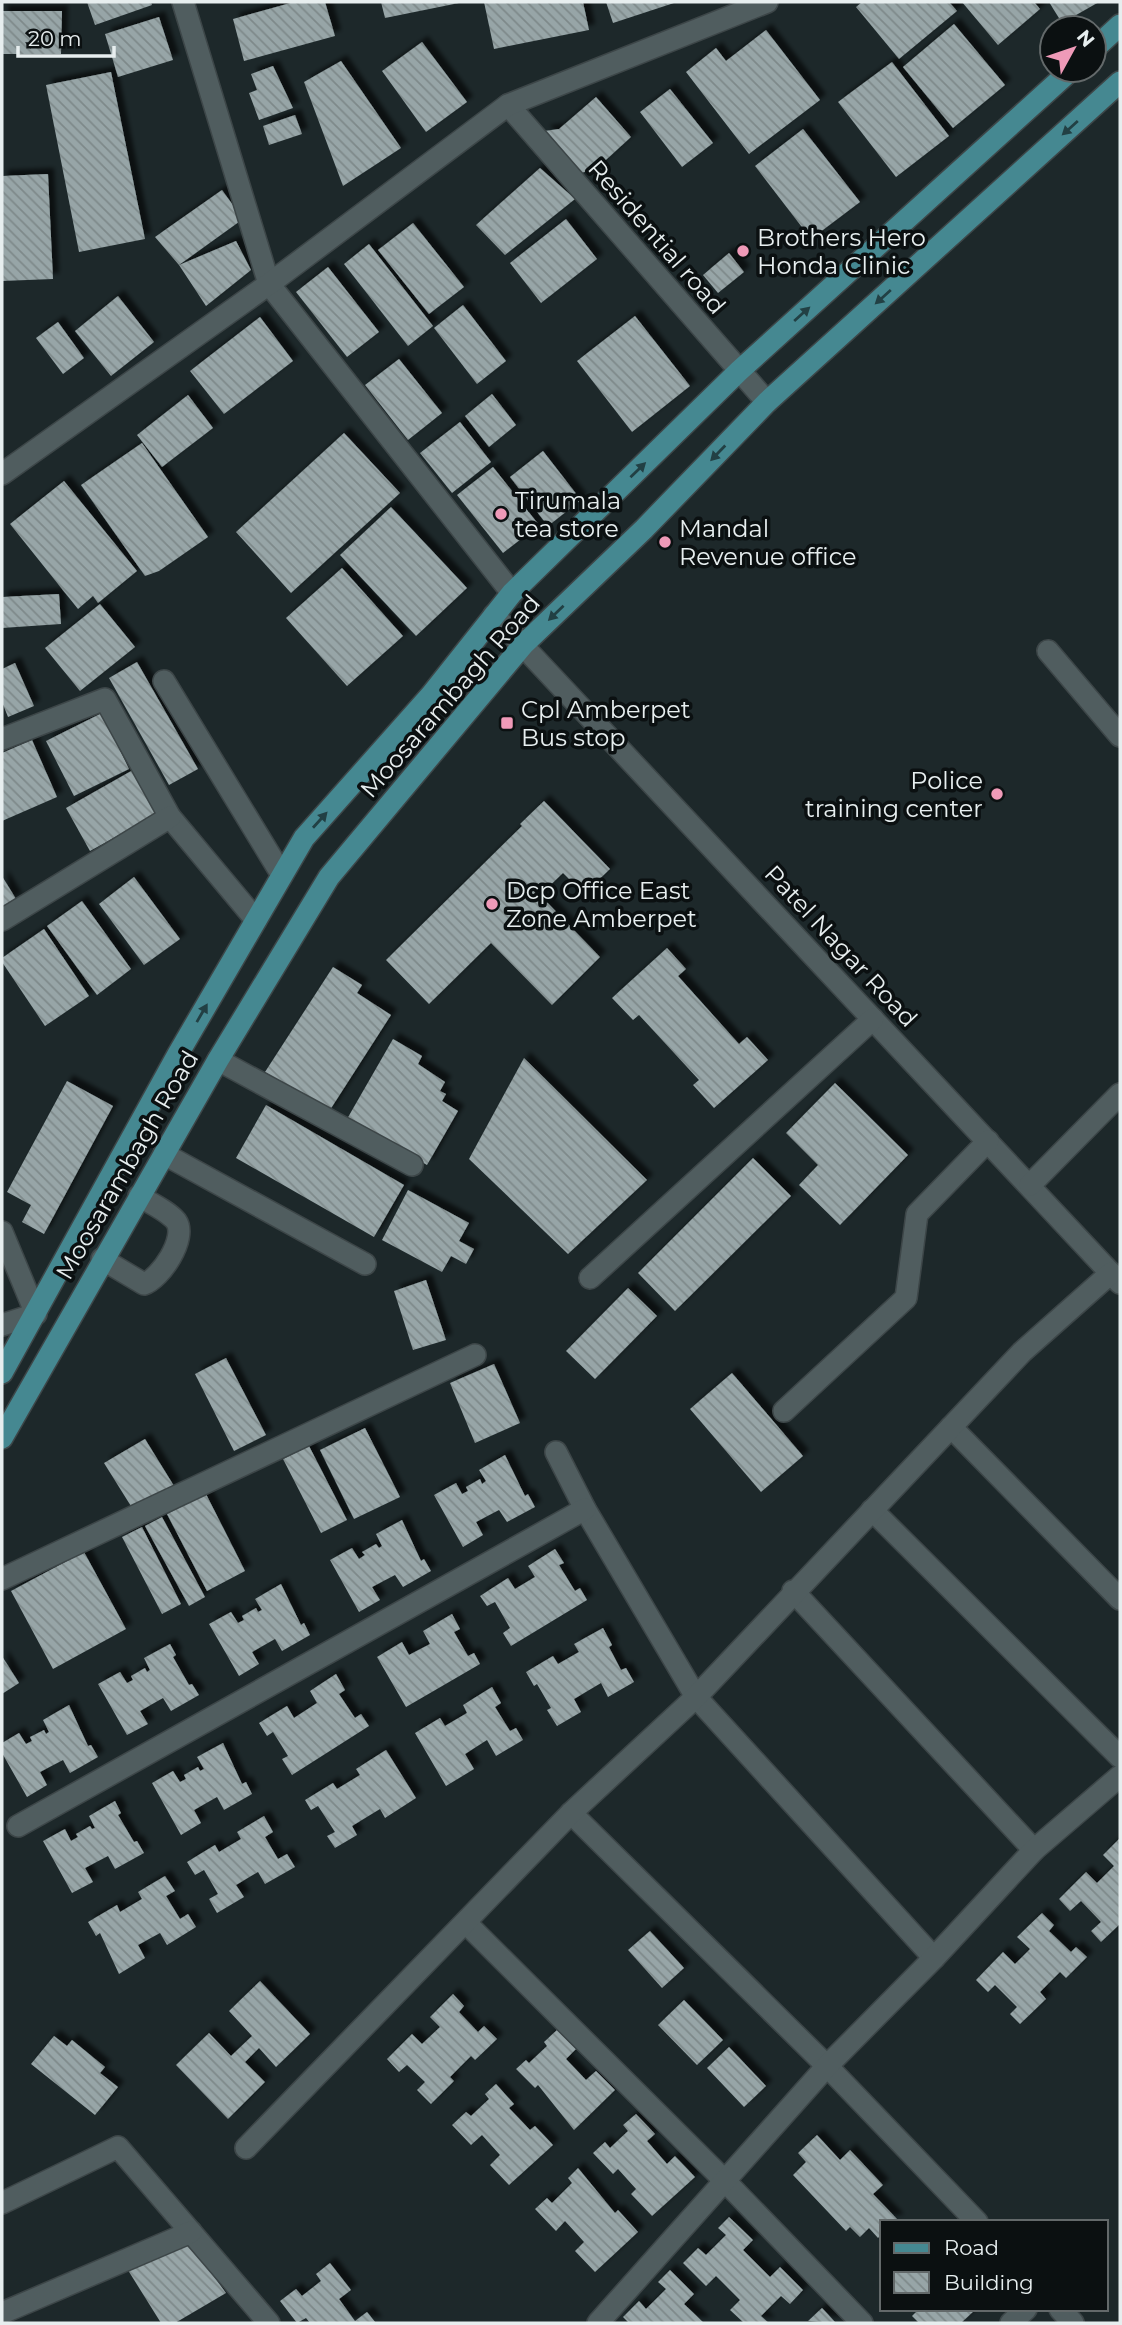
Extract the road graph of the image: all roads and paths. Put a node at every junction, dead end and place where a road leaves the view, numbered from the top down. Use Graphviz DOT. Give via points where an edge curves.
graph roads {
  1 [pos="183,2"];
  2 [pos="767,2"];
  3 [pos="1120,82"];
  4 [pos="1056,84"];
  5 [pos="508,105"];
  6 [pos="270,284"];
  7 [pos="739,371"];
  8 [pos="767,402"];
  9 [pos="2,474"];
  10 [pos="512,593"];
  11 [pos="494,615"];
  12 [pos="523,645"];
  13 [pos="1048,650"];
  14 [pos="164,681"];
  15 [pos="1120,736"];
  16 [pos="2,739"];
  17 [pos="170,817"];
  18 [pos="282,876"];
  19 [pos="2,920"];
  20 [pos="256,920"];
  21 [pos="873,1019"];
  22 [pos="218,1060"];
  23 [pos="1120,1094"];
  24 [pos="988,1141"];
  25 [pos="164,1154"];
  26 [pos="412,1165"];
  27 [pos="1030,1185"];
  28 [pos="139,1196"];
  29 [pos="2,1232"];
  30 [pos="102,1259"];
  31 [pos="365,1264"];
  32 [pos="590,1278"];
  33 [pos="1116,1278"];
  34 [pos="36,1314"];
  35 [pos="2,1325"];
  36 [pos="475,1354"];
  37 [pos="2,1373"];
  38 [pos="784,1410"];
  39 [pos="951,1427"];
  40 [pos="2,1438"];
  41 [pos="556,1452"];
  42 [pos="585,1509"];
  43 [pos="872,1510"];
  44 [pos="2,1579"];
  45 [pos="793,1591"];
  46 [pos="1120,1599"];
  47 [pos="696,1697"];
  48 [pos="1120,1757"];
  49 [pos="1120,1776"];
  50 [pos="570,1813"];
  51 [pos="18,1826"];
  52 [pos="1034,1850"];
  53 [pos="466,1923"];
  54 [pos="934,1958"];
  55 [pos="827,2066"];
  56 [pos="246,2148"];
  57 [pos="724,2180"];
  58 [pos="2,2203"];
  59 [pos="974,2220"];
  60 [pos="191,2232"];
  61 [pos="1024,2311"];
  62 [pos="2,2313"];
  63 [pos="269,2323"];
  64 [pos="598,2323"];
  65 [pos="862,2323"];
  66 [pos="1011,2323"];
  1 -- 6 [label="street"];
  2 -- 5 [label="street"];
  3 -- 8 [label="main road, Moosarambagh Road, one-way"];
  7 -- 4 [label="main road, Moosarambagh Road, one-way"];
  5 -- 6 [label="street"];
  5 -- 7 [label="street, Residential road"];
  6 -- 9 [label="street"];
  6 -- 10 [label="street"];
  7 -- 8 [label="street, Residential road"];
  10 -- 7 [label="main road, Moosarambagh Road, one-way"];
  8 -- 12 [label="main road, Moosarambagh Road, one-way"];
  10 -- 11 [label="main road, Moosarambagh Road"];
  11 -- 12 [label="street, Patel Nagar Road"];
  18 -- 11 [label="main road, Moosarambagh Road, one-way" via="303,838 431,695"];
  12 -- 21 [label="street, Patel Nagar Road"];
  12 -- 22 [label="main road, Moosarambagh Road" via="329,877"];
  13 -- 15 [label="street"];
  14 -- 18 [label="street"];
  16 -- 17 [label="street" via="105,699"];
  17 -- 19 [label="street"];
  17 -- 20 [label="street"];
  18 -- 20 [label="main road, Moosarambagh Road"];
  34 -- 20 [label="main road, Moosarambagh Road, one-way"];
  21 -- 24 [label="street, Patel Nagar Road"];
  21 -- 32 [label="street"];
  22 -- 25 [label="main road, Moosarambagh Road"];
  22 -- 26 [label="street"];
  23 -- 27 [label="street"];
  24 -- 27 [label="street, Patel Nagar Road"];
  24 -- 38 [label="street" via="918,1214 906,1298"];
  25 -- 28 [label="main road, Moosarambagh Road"];
  25 -- 31 [label="street"];
  27 -- 33 [label="street, Patel Nagar Road"];
  28 -- 30 [label="main road, Moosarambagh Road"];
  28 -- 30 [label="street" via="175,1221 179,1230 158,1275 144,1284"];
  29 -- 34 [label="street"];
  30 -- 40 [label="main road, Moosarambagh Road"];
  33 -- 39 [label="street" via="1023,1352"];
  34 -- 35 [label="street"];
  34 -- 37 [label="main road, Moosarambagh Road"];
  36 -- 44 [label="street"];
  39 -- 43 [label="street"];
  39 -- 46 [label="street"];
  41 -- 42 [label="street"];
  42 -- 47 [label="street"];
  42 -- 51 [label="street"];
  43 -- 45 [label="street"];
  43 -- 48 [label="street"];
  45 -- 47 [label="street"];
  45 -- 52 [label="street"];
  47 -- 50 [label="street"];
  47 -- 54 [label="street"];
  49 -- 52 [label="street"];
  50 -- 53 [label="street"];
  50 -- 55 [label="street"];
  52 -- 54 [label="street"];
  53 -- 56 [label="street"];
  53 -- 57 [label="street"];
  54 -- 55 [label="street"];
  55 -- 57 [label="street"];
  55 -- 59 [label="street"];
  57 -- 64 [label="street"];
  57 -- 65 [label="street"];
  58 -- 60 [label="street" via="118,2147"];
  60 -- 62 [label="street"];
  60 -- 63 [label="street"];
  61 -- 66 [label="street"];
}
